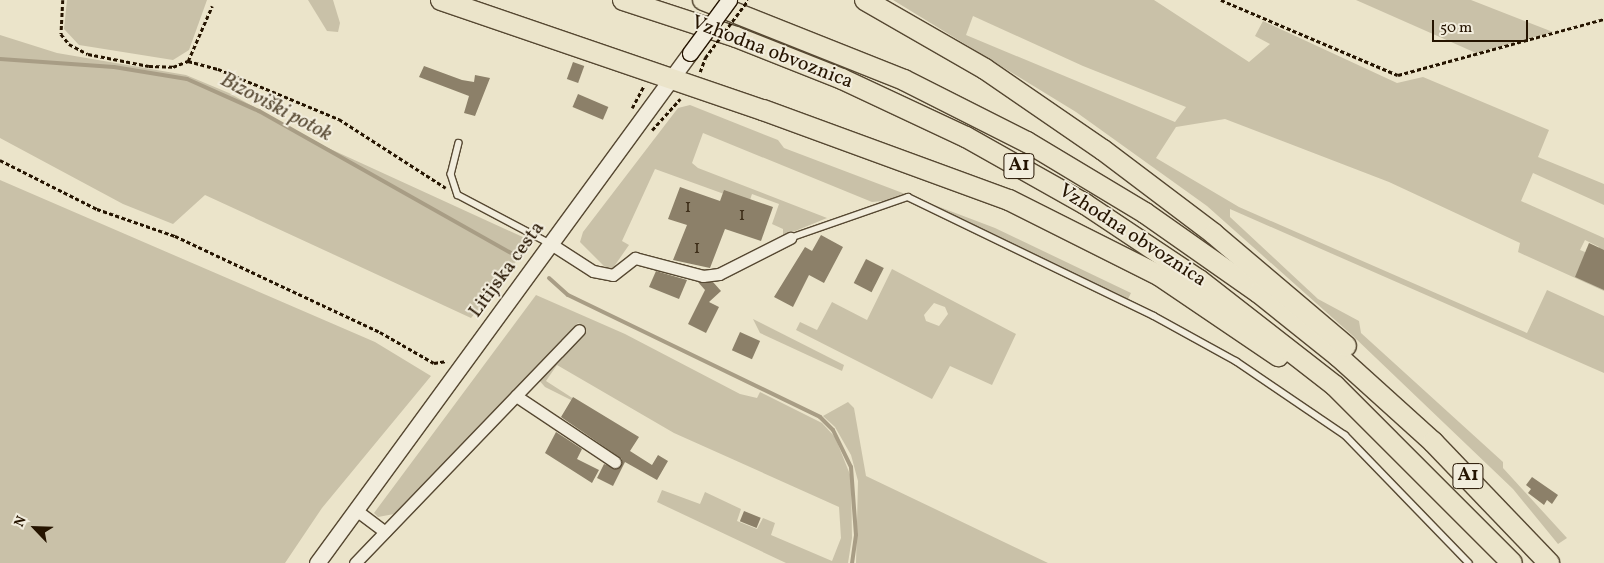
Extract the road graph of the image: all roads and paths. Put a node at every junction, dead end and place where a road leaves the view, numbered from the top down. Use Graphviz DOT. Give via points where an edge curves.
graph roads {
  1 [pos="63,0"];
  2 [pos="440,0"];
  3 [pos="623,0"];
  4 [pos="703,0"];
  5 [pos="729,0"];
  6 [pos="748,0"];
  7 [pos="865,0"];
  8 [pos="1221,0"];
  9 [pos="212,6"];
  10 [pos="1604,19"];
  11 [pos="188,61"];
  12 [pos="701,78"];
  13 [pos="671,81"];
  14 [pos="459,144"];
  15 [pos="0,160"];
  16 [pos="458,195"];
  17 [pos="790,238"];
  18 [pos="551,244"];
  19 [pos="579,330"];
  20 [pos="470,354"];
  21 [pos="1382,395"];
  22 [pos="516,396"];
  23 [pos="1369,415"];
  24 [pos="615,462"];
  25 [pos="356,510"];
  26 [pos="385,532"];
  27 [pos="317,563"];
  28 [pos="355,563"];
  29 [pos="1469,563"];
  30 [pos="1512,563"];
  31 [pos="1549,563"];
  1 -- 11 [label="path" via="61,34 69,44 88,54 149,66 173,67"];
  2 -- 13 [label="highway"];
  3 -- 23 [label="highway, Vzhodna obvoznica / A1" via="736,37 842,79 1026,170 1200,280"];
  4 -- 21 [label="highway, Vzhodna obvoznica / A1" via="904,80 1087,177 1259,293"];
  5 -- 13 [label="main road, Litijska cesta, bridge"];
  6 -- 12 [label="path, bridge" via="705,58"];
  7 -- 21 [label="highway" via="985,69 1159,190 1366,364"];
  8 -- 10 [label="path" via="1398,75"];
  9 -- 11 [label="path"];
  11 -- 16 [label="path" via="218,69 339,119"];
  13 -- 18 [label="main road, Litijska cesta"];
  13 -- 23 [label="highway" via="947,175 1071,228 1190,294 1330,396"];
  14 -- 16 [label="lane" via="451,174"];
  15 -- 20 [label="path" via="97,209 175,236 372,327 434,363"];
  16 -- 18 [label="lane"];
  17 -- 18 [label="street" via="719,274 703,276 635,258 613,275 592,271"];
  17 -- 29 [label="lane" via="870,206 908,197 1154,316 1236,361 1345,435"];
  18 -- 20 [label="main road, Litijska cesta"];
  19 -- 22 [label="street"];
  20 -- 25 [label="main road, Litijska cesta"];
  21 -- 31 [label="highway, Vzhodna obvoznica / A1" via="1482,490"];
  22 -- 24 [label="street"];
  22 -- 26 [label="street"];
  23 -- 30 [label="highway, Vzhodna obvoznica / A1"];
  25 -- 26 [label="street"];
  25 -- 27 [label="main road, Litijska cesta"];
  26 -- 28 [label="street"];
}
